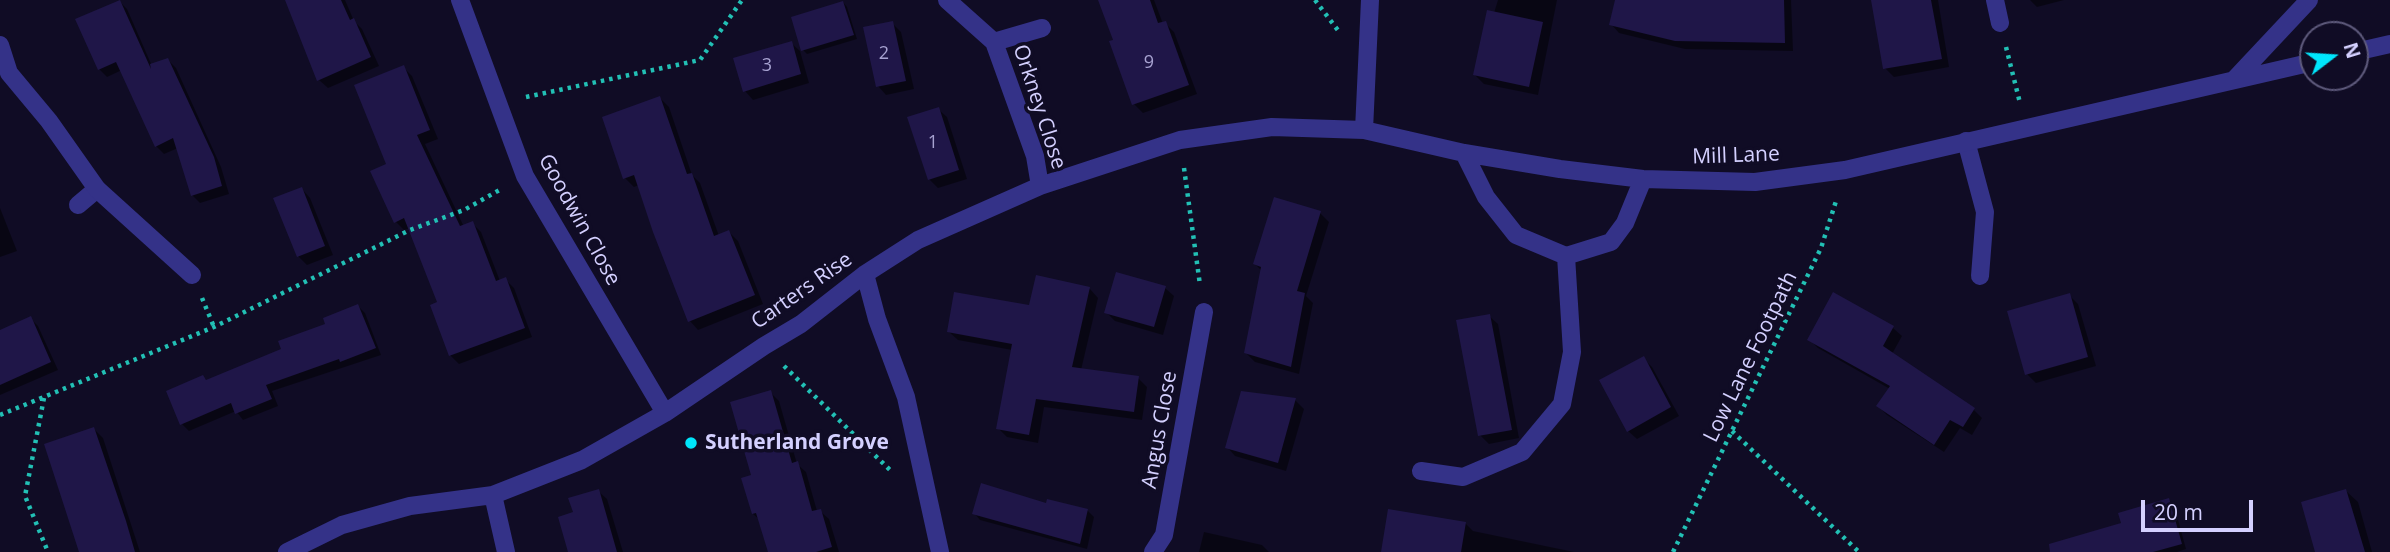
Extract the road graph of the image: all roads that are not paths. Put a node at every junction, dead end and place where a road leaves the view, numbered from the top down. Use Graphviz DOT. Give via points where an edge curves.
graph roads {
  1 [pos="460,0"];
  2 [pos="947,0"];
  3 [pos="1370,0"];
  4 [pos="1995,0"];
  5 [pos="2309,0"];
  6 [pos="2000,23"];
  7 [pos="1042,27"];
  8 [pos="994,42"];
  9 [pos="2390,44"];
  10 [pos="0,45"];
  11 [pos="2369,49"];
  12 [pos="2369,54"];
  13 [pos="2390,61"];
  14 [pos="2299,65"];
  15 [pos="2234,80"];
  16 [pos="1364,130"];
  17 [pos="1966,141"];
  18 [pos="1464,153"];
  19 [pos="1643,179"];
  20 [pos="1040,186"];
  21 [pos="97,189"];
  22 [pos="78,205"];
  23 [pos="1566,256"];
  24 [pos="865,274"];
  25 [pos="192,275"];
  26 [pos="1980,276"];
  27 [pos="1203,312"];
  28 [pos="665,413"];
  29 [pos="1421,471"];
  30 [pos="493,495"];
  31 [pos="287,552"];
  32 [pos="506,552"];
  33 [pos="940,552"];
  34 [pos="1153,552"];
  1 -- 28 [label="street, Goodwin Close" via="525,176"];
  2 -- 8 [label="street, Orkney Close"];
  3 -- 16 [label="street"];
  4 -- 6 [label="street"];
  5 -- 15 [label="street"];
  7 -- 8 [label="street, Orkney Close"];
  8 -- 20 [label="street, Orkney Close" via="1035,156"];
  9 -- 11 [label="street"];
  10 -- 21 [label="street" via="9,73"];
  12 -- 13 [label="street"];
  14 -- 15 [label="street, Mill Lane"];
  15 -- 17 [label="street, Mill Lane"];
  16 -- 18 [label="street, Mill Lane"];
  16 -- 20 [label="street, Carters Rise" via="1272,127 1180,140"];
  17 -- 19 [label="street, Mill Lane" via="1844,170 1755,182"];
  17 -- 26 [label="street" via="1985,212"];
  18 -- 19 [label="street, Mill Lane"];
  18 -- 23 [label="street" via="1486,197 1516,235"];
  19 -- 23 [label="street" via="1625,223 1611,242"];
  20 -- 24 [label="street, Carters Rise" via="918,240"];
  21 -- 22 [label="street"];
  21 -- 25 [label="street"];
  23 -- 29 [label="street" via="1572,352 1562,404 1522,452 1463,477"];
  24 -- 28 [label="street, Carters Rise" via="801,324"];
  24 -- 33 [label="street" via="906,397"];
  27 -- 34 [label="street, Angus Close" via="1164,535"];
  28 -- 30 [label="street, Carters Rise" via="582,460"];
  30 -- 31 [label="street, Carters Rise" via="396,510 342,525"];
  30 -- 32 [label="street"];
}
